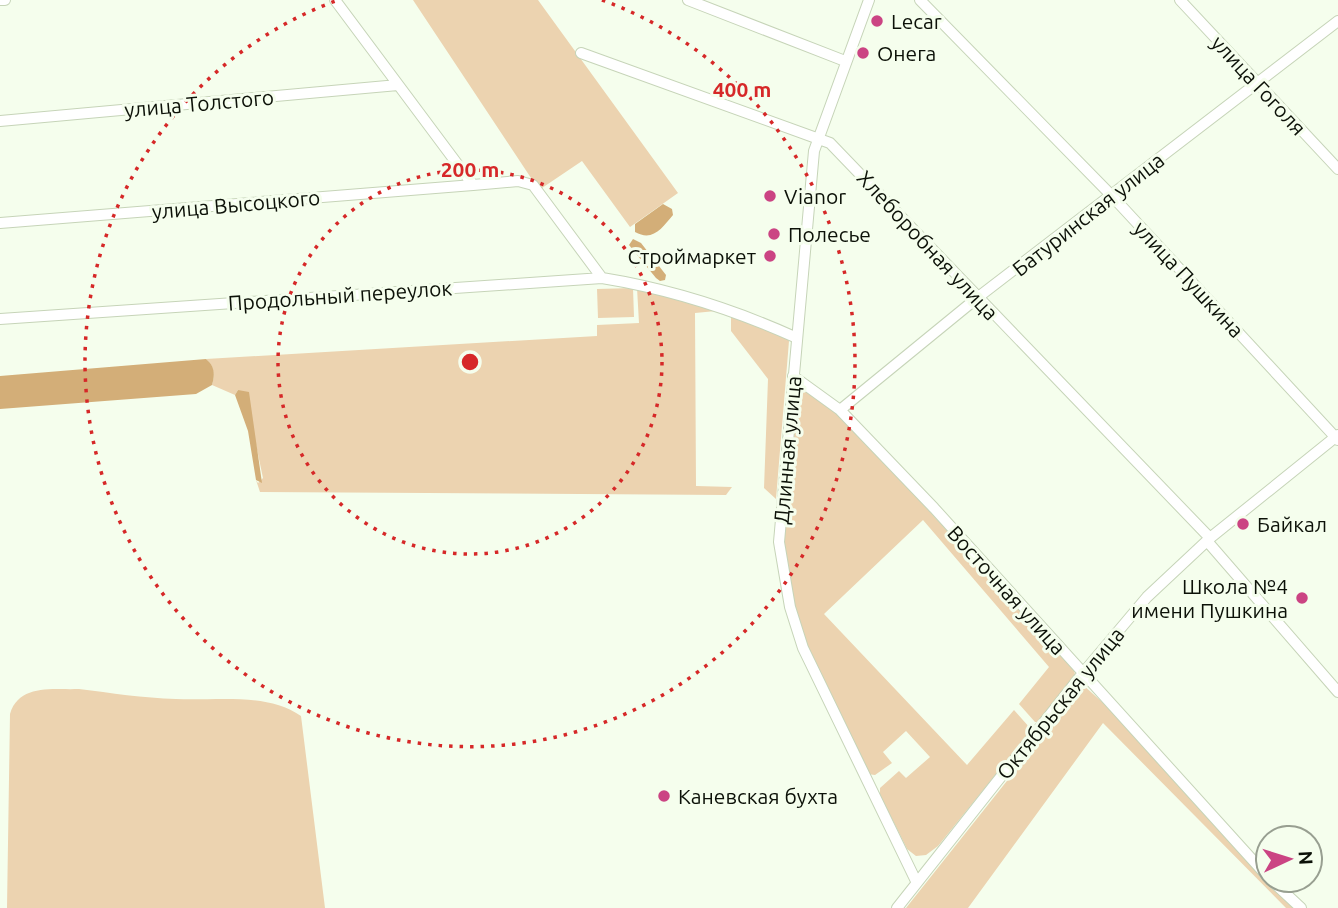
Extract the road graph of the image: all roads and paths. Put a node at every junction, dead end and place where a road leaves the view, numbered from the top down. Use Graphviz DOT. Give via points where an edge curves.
graph roads {
  1 [pos="335,0"];
  2 [pos="688,0"];
  3 [pos="869,0"];
  4 [pos="920,0"];
  5 [pos="1180,0"];
  6 [pos="1338,21"];
  7 [pos="581,53"];
  8 [pos="845,61"];
  9 [pos="398,85"];
  10 [pos="1257,85"];
  11 [pos="0,121"];
  12 [pos="817,136"];
  13 [pos="1338,169"];
  14 [pos="473,185"];
  15 [pos="1112,196"];
  16 [pos="0,223"];
  17 [pos="601,278"];
  18 [pos="978,299"];
  19 [pos="0,319"];
  20 [pos="797,338"];
  21 [pos="793,376"];
  22 [pos="840,410"];
  23 [pos="1337,438"];
  24 [pos="1209,540"];
  25 [pos="1083,673"];
  26 [pos="1338,692"];
  27 [pos="1254,860"];
  28 [pos="916,881"];
  29 [pos="1287,894"];
  30 [pos="897,908"];
  31 [pos="1301,908"];
  1 -- 9 [label="street"];
  2 -- 8 [label="street"];
  3 -- 8 [label="street, Длинная улица"];
  4 -- 15 [label="street, улица Пушкина"];
  5 -- 10 [label="street, улица Гоголя"];
  6 -- 10 [label="street, Батуринская улица"];
  7 -- 12 [label="street, Хлеборобная улица" via="794,132"];
  8 -- 12 [label="street, Длинная улица"];
  9 -- 11 [label="street, улица Толстого"];
  9 -- 14 [label="street"];
  10 -- 13 [label="street, улица Гоголя"];
  10 -- 15 [label="street, Батуринская улица"];
  12 -- 18 [label="street, Хлеборобная улица" via="837,148"];
  12 -- 20 [label="street, Длинная улица"];
  14 -- 16 [label="street, улица Высоцкого"];
  14 -- 17 [label="street, улица Высоцкого" via="518,181 533,185"];
  15 -- 18 [label="street, Батуринская улица"];
  15 -- 23 [label="street, улица Пушкина"];
  17 -- 19 [label="street, Продольный переулок"];
  17 -- 20 [label="street, Продольный переулок" via="673,291"];
  18 -- 22 [label="street, Батуринская улица"];
  18 -- 24 [label="street, Хлеборобная улица"];
  20 -- 21 [label="street, Длинная улица"];
  21 -- 22 [label="street, Восточная улица"];
  21 -- 28 [label="street, Длинная улица" via="779,542 790,607 833,715"];
  22 -- 25 [label="street, Восточная улица"];
  23 -- 24 [label="street, Октябрьская улица"];
  24 -- 25 [label="street, Октябрьская улица" via="1158,585"];
  24 -- 26 [label="street, Хлеборобная улица"];
  25 -- 27 [label="street, Восточная улица"];
  25 -- 28 [label="street, Октябрьская улица"];
  28 -- 30 [label="street, Октябрьская улица"];
  29 -- 31 [label="street, Восточная улица"];
}
